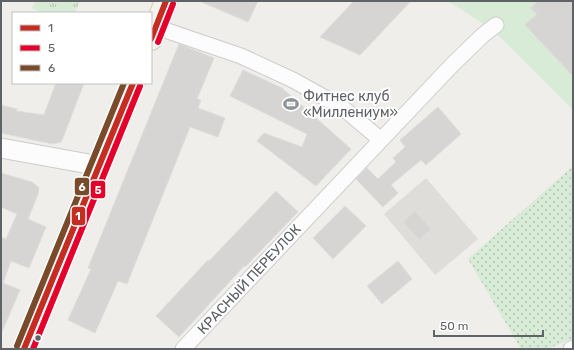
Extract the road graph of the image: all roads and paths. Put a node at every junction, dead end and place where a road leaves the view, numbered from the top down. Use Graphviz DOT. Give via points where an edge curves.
graph roads {
  1 [pos="166,1"];
  2 [pos="496,25"];
  3 [pos="153,33"];
  4 [pos="133,84"];
  5 [pos="381,140"];
  6 [pos="1,148"];
  7 [pos="100,166"];
  8 [pos="24,349"];
  9 [pos="183,349"];
  1 -- 3 [label="main road"];
  2 -- 5 [label="street, КРАСНЫЙ ПЕРЕУЛОК" via="483,34"];
  3 -- 5 [label="street" via="241,56 293,80 343,108"];
  4 -- 7 [label="main road"];
  5 -- 9 [label="street, КРАСНЫЙ ПЕРЕУЛОК"];
  6 -- 7 [label="street"];
  7 -- 8 [label="main road"];
}
